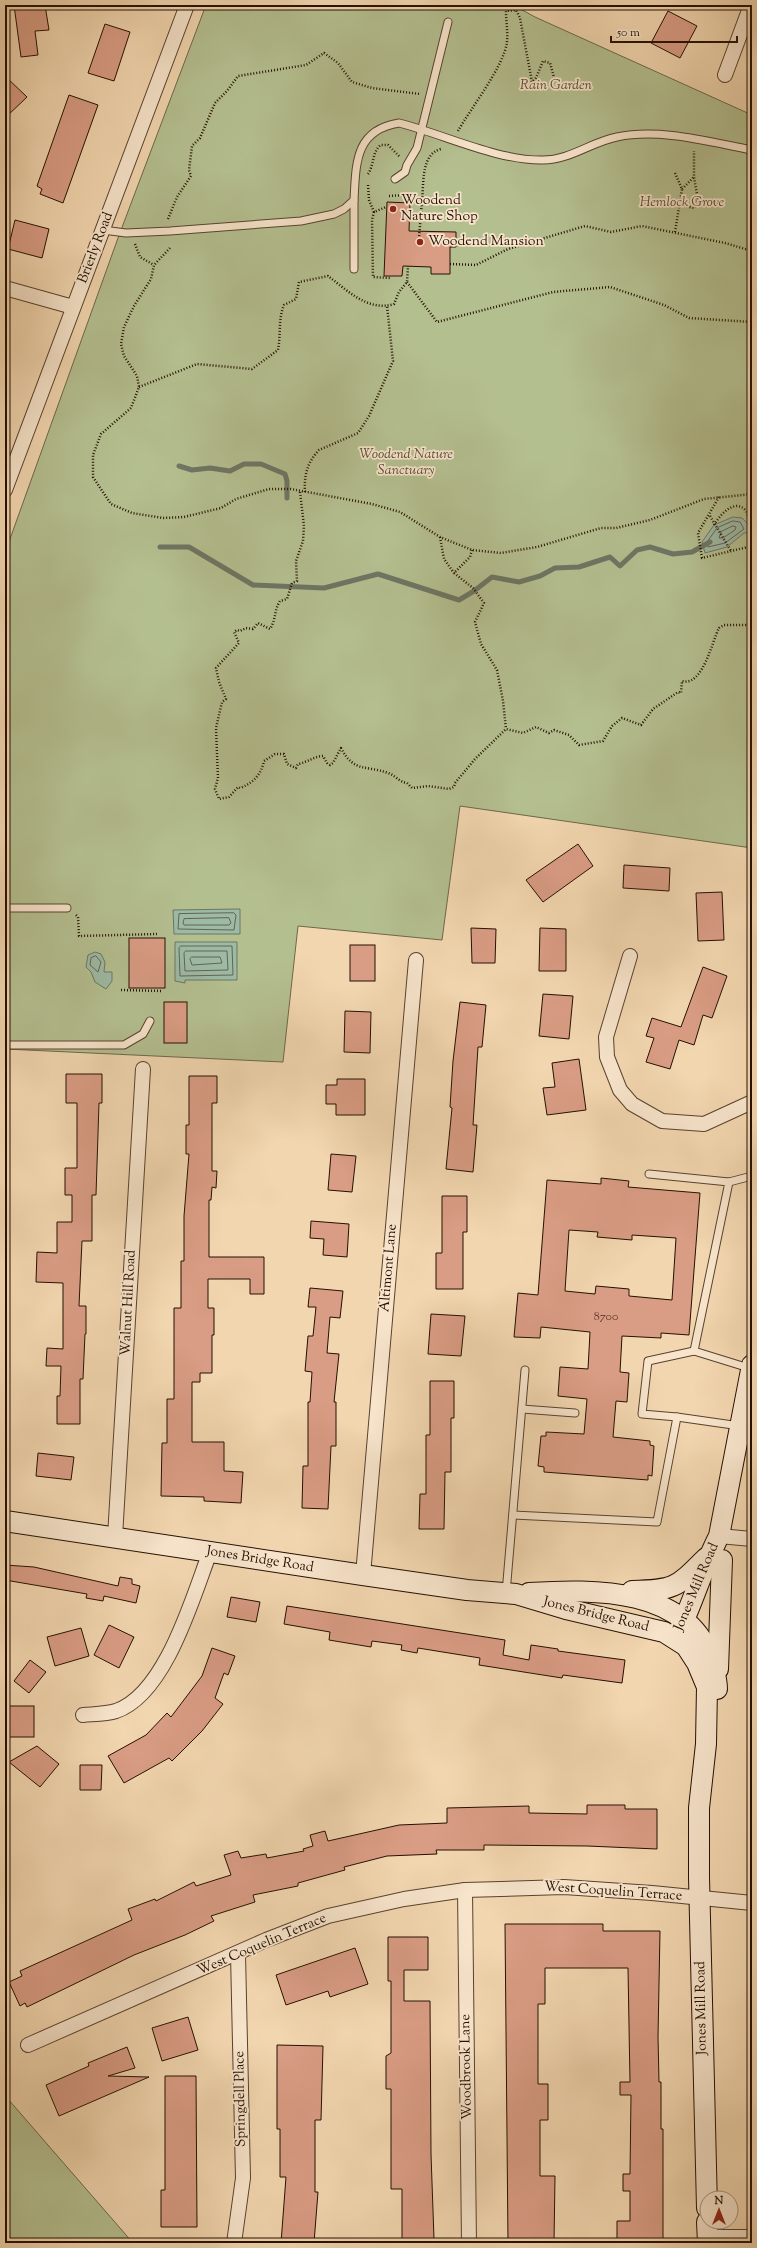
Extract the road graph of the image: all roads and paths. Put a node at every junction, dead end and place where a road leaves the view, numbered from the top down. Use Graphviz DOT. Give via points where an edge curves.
graph roads {
  1 [pos="187,5"];
  2 [pos="751,5"];
  3 [pos="448,22"];
  4 [pos="725,75"];
  5 [pos="555,81"];
  6 [pos="404,91"];
  7 [pos="422,129"];
  8 [pos="457,133"];
  9 [pos="694,148"];
  10 [pos="447,150"];
  11 [pos="752,150"];
  12 [pos="407,165"];
  13 [pos="674,173"];
  14 [pos="694,177"];
  15 [pos="395,179"];
  16 [pos="682,189"];
  17 [pos="389,196"];
  18 [pos="354,200"];
  19 [pos="422,200"];
  20 [pos="663,202"];
  21 [pos="679,205"];
  22 [pos="386,207"];
  23 [pos="374,212"];
  24 [pos="168,219"];
  25 [pos="103,230"];
  26 [pos="675,232"];
  27 [pos="419,238"];
  28 [pos="132,241"];
  29 [pos="170,248"];
  30 [pos="752,251"];
  31 [pos="368,259"];
  32 [pos="373,259"];
  33 [pos="450,264"];
  34 [pos="154,265"];
  35 [pos="408,266"];
  36 [pos="354,269"];
  37 [pos="391,278"];
  38 [pos="407,282"];
  39 [pos="5,288"];
  40 [pos="387,306"];
  41 [pos="73,307"];
  42 [pos="752,322"];
  43 [pos="139,387"];
  44 [pos="5,490"];
  45 [pos="300,492"];
  46 [pos="305,492"];
  47 [pos="752,494"];
  48 [pos="720,497"];
  49 [pos="710,516"];
  50 [pos="714,525"];
  51 [pos="751,532"];
  52 [pos="440,537"];
  53 [pos="752,546"];
  54 [pos="472,550"];
  55 [pos="731,551"];
  56 [pos="454,573"];
  57 [pos="752,625"];
  58 [pos="506,729"];
  59 [pos="5,908"];
  60 [pos="67,908"];
  61 [pos="157,934"];
  62 [pos="630,956"];
  63 [pos="416,960"];
  64 [pos="121,990"];
  65 [pos="163,991"];
  66 [pos="150,1021"];
  67 [pos="5,1045"];
  68 [pos="143,1069"];
  69 [pos="752,1102"];
  70 [pos="649,1174"];
  71 [pos="752,1176"];
  72 [pos="729,1182"];
  73 [pos="694,1351"];
  74 [pos="752,1367"];
  75 [pos="525,1370"];
  76 [pos="522,1409"];
  77 [pos="575,1413"];
  78 [pos="676,1417"];
  79 [pos="740,1426"];
  80 [pos="512,1515"];
  81 [pos="5,1521"];
  82 [pos="719,1536"];
  83 [pos="115,1537"];
  84 [pos="752,1539"];
  85 [pos="210,1552"];
  86 [pos="715,1557"];
  87 [pos="363,1576"];
  88 [pos="602,1592"];
  89 [pos="511,1594"];
  90 [pos="689,1623"];
  91 [pos="675,1638"];
  92 [pos="717,1680"];
  93 [pos="83,1715"];
  94 [pos="699,1808"];
  95 [pos="465,1890"];
  96 [pos="700,1898"];
  97 [pos="752,1904"];
  98 [pos="238,1954"];
  99 [pos="28,2045"];
  100 [pos="707,2190"];
  101 [pos="708,2234"];
  102 [pos="752,2237"];
  103 [pos="234,2243"];
  104 [pos="469,2243"];
  1 -- 25 [label="street, Brierly Road"];
  2 -- 4 [label="street"];
  3 -- 7 [label="lane"];
  5 -- 8 [label="path" via="550,63 543,61 532,82 520,18 516,10 506,11 507,42 504,53 492,78"];
  6 -- 24 [label="path" via="372,88 352,82 338,63 324,53 306,65 238,76 215,103 200,138 192,146 189,170 191,176 177,197"];
  7 -- 11 [label="lane" via="513,156 542,160 560,158 617,137 650,133"];
  7 -- 12 [label="lane" via="417,148"];
  7 -- 18 [label="lane" via="399,123 386,125 369,135 358,153"];
  9 -- 14 [label="path"];
  10 -- 19 [label="path" via="435,151 427,160"];
  12 -- 15 [label="lane" via="405,172"];
  12 -- 23 [label="path" via="388,145 378,147 366,180"];
  13 -- 16 [label="path"];
  14 -- 16 [label="path"];
  14 -- 21 [label="path" via="698,200 696,208"];
  16 -- 21 [label="path"];
  17 -- 19 [label="path" via="405,195"];
  18 -- 25 [label="lane" via="334,214 301,221 170,231 126,233"];
  18 -- 36 [label="lane"];
  19 -- 27 [label="path"];
  20 -- 21 [label="path"];
  21 -- 26 [label="path"];
  22 -- 23 [label="path"];
  23 -- 32 [label="path"];
  25 -- 41 [label="street, Brierly Road"];
  26 -- 30 [label="path"];
  26 -- 33 [label="path" via="642,226 611,232 585,226 508,249 476,265"];
  28 -- 34 [label="path" via="140,257"];
  29 -- 34 [label="path"];
  31 -- 32 [label="path"];
  32 -- 37 [label="path" via="373,278"];
  34 -- 43 [label="path" via="151,279 124,328 121,344 124,356 137,376"];
  35 -- 38 [label="path"];
  38 -- 40 [label="path" via="394,304"];
  38 -- 42 [label="path" via="437,322 553,292 610,287 664,305 689,318"];
  39 -- 41 [label="street"];
  40 -- 43 [label="path" via="370,304 356,297 328,276 307,279 299,282 296,299 284,305 279,317 281,332 278,350 267,360 252,369 197,364"];
  40 -- 46 [label="path" via="393,361 370,416 358,433 319,450 314,455 304,476"];
  41 -- 44 [label="street, Brierly Road"];
  43 -- 45 [label="path" via="130,408 101,434 93,455 93,477 111,504 132,513 163,518 184,517 221,508 242,497 269,489 291,489"];
  45 -- 46 [label="path"];
  45 -- 58 [label="path" via="304,526 303,541 296,561 297,581 292,583 287,598 280,600 274,614 275,621 270,629 258,623 253,629 246,628 234,632 239,643 216,668 226,699 222,702 216,728 218,778 215,789 219,799 229,797 238,787 254,780 262,770 264,762 275,754 284,754 287,764 296,768 298,764 309,762 317,756 324,756 326,763 330,765 341,748 351,763 389,773 412,788 435,786 449,789 454,787 475,759"];
  46 -- 52 [label="path" via="358,500 400,512"];
  47 -- 48 [label="path"];
  48 -- 49 [label="path"];
  48 -- 54 [label="path" via="704,499 650,520 616,528 601,528 537,547 501,553"];
  49 -- 50 [label="path"];
  49 -- 55 [label="path" via="698,533 702,558"];
  50 -- 51 [label="path" via="723,512 738,507 747,513"];
  50 -- 55 [label="path"];
  52 -- 54 [label="path"];
  52 -- 56 [label="path" via="444,559"];
  53 -- 55 [label="path"];
  54 -- 56 [label="path" via="470,557"];
  56 -- 58 [label="path" via="473,588 484,603 475,622 481,644 497,670"];
  57 -- 58 [label="path" via="724,624 719,628 703,669 694,678 682,681 681,693 678,692 661,702 641,725 622,718 612,726 603,741 580,745 569,735 554,730 548,733 536,726 523,733"];
  59 -- 60 [label="lane"];
  60 -- 61 [label="path" via="78,916 79,936"];
  62 -- 69 [label="street" via="606,1037 607,1057 620,1090 632,1104 662,1121 704,1124"];
  63 -- 87 [label="street, Altimont Lane"];
  64 -- 65 [label="path"];
  66 -- 67 [label="lane" via="143,1034 124,1044"];
  68 -- 83 [label="street, Walnut Hill Road"];
  70 -- 72 [label="lane"];
  71 -- 72 [label="lane"];
  72 -- 73 [label="lane"];
  73 -- 74 [label="lane"];
  73 -- 78 [label="lane" via="648,1361 642,1414"];
  74 -- 79 [label="main road, Jones Mill Road"];
  75 -- 76 [label="lane"];
  76 -- 77 [label="lane"];
  76 -- 80 [label="lane"];
  78 -- 79 [label="lane"];
  78 -- 80 [label="lane" via="657,1522"];
  79 -- 82 [label="main road, Jones Mill Road"];
  80 -- 89 [label="lane"];
  81 -- 83 [label="main road, Jones Bridge Road"];
  82 -- 84 [label="street"];
  82 -- 86 [label="main road, Jones Mill Road"];
  83 -- 85 [label="main road, Jones Bridge Road"];
  85 -- 87 [label="main road, Jones Bridge Road"];
  85 -- 93 [label="street" via="178,1638 155,1679 133,1701 117,1711"];
  86 -- 88 [label="main road" via="679,1584 665,1590"];
  86 -- 90 [label="main road, Jones Mill Road"];
  86 -- 92 [label="main road"];
  87 -- 89 [label="main road, Jones Bridge Road"];
  88 -- 89 [label="main road, Jones Bridge Road"];
  88 -- 90 [label="main road, Jones Bridge Road" via="661,1605"];
  89 -- 91 [label="main road, Jones Bridge Road" via="664,1632"];
  90 -- 91 [label="main road, Jones Mill Road"];
  90 -- 92 [label="main road, Jones Mill Road" via="708,1650"];
  91 -- 94 [label="main road, Jones Mill Road" via="686,1646 707,1687 706,1744"];
  92 -- 94 [label="main road, Jones Mill Road" via="718,1745 709,1766"];
  94 -- 96 [label="main road, Jones Mill Road"];
  95 -- 96 [label="street, West Coquelin Terrace" via="564,1887"];
  95 -- 98 [label="street, West Coquelin Terrace" via="404,1899 328,1916 266,1940"];
  95 -- 104 [label="street, Woodbrook Lane"];
  96 -- 97 [label="street, West Coquelin Terrace"];
  96 -- 100 [label="main road, Jones Mill Road"];
  98 -- 99 [label="street, West Coquelin Terrace"];
  98 -- 103 [label="street, Springdell Place" via="243,2178"];
  101 -- 102 [label="street"];
}
